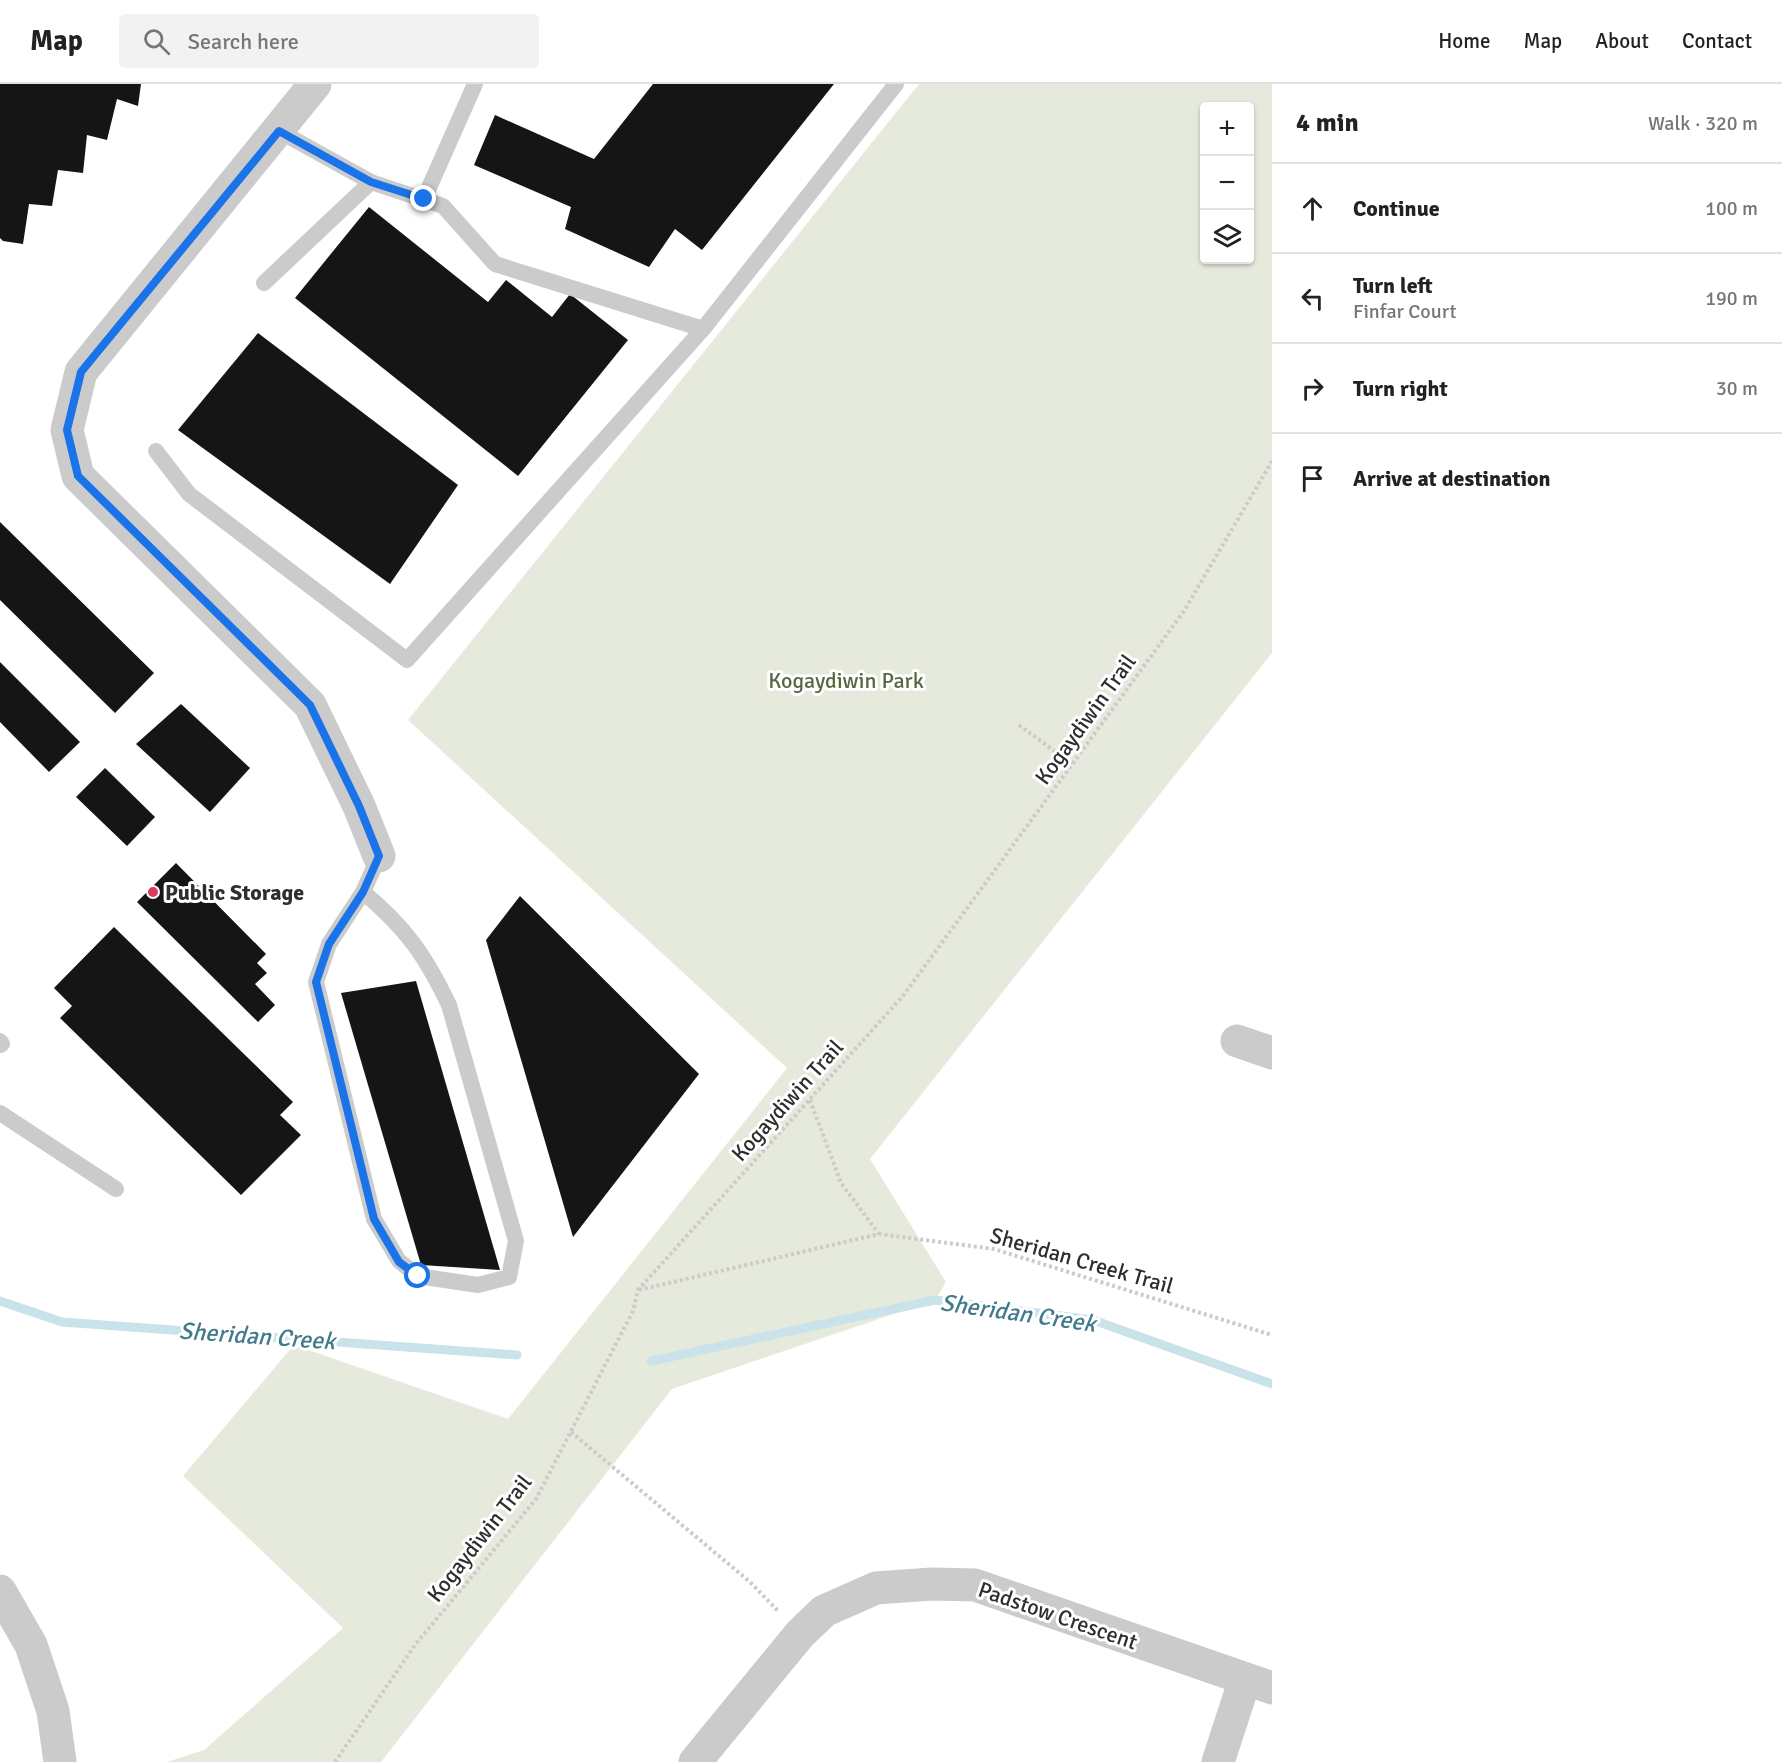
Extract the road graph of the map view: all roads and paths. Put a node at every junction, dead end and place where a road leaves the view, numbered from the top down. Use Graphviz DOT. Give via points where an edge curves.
graph roads {
  1 [pos="315,84"];
  2 [pos="475,84"];
  3 [pos="896,84"];
  4 [pos="279,131"];
  5 [pos="371,182"];
  6 [pos="424,199"];
  7 [pos="264,283"];
  8 [pos="703,329"];
  9 [pos="156,452"];
  10 [pos="1272,461"];
  11 [pos="1019,725"];
  12 [pos="1072,764"];
  13 [pos="379,856"];
  14 [pos="363,892"];
  15 [pos="1237,1041"];
  16 [pos="1272,1053"];
  17 [pos="810,1100"];
  18 [pos="0,1113"];
  19 [pos="116,1189"];
  20 [pos="879,1234"];
  21 [pos="638,1290"];
  22 [pos="1272,1335"];
  23 [pos="571,1432"];
  24 [pos="0,1591"];
  25 [pos="800,1634"];
  26 [pos="1259,1683"];
  27 [pos="60,1762"];
  28 [pos="335,1762"];
  29 [pos="695,1762"];
  30 [pos="1218,1762"];
  1 -- 4 [label="street"];
  2 -- 6 [label="lane"];
  3 -- 8 [label="lane"];
  4 -- 5 [label="lane"];
  4 -- 13 [label="street" via="81,372 67,430 78,476 310,705"];
  5 -- 6 [label="lane"];
  5 -- 7 [label="lane"];
  6 -- 8 [label="lane" via="443,206 495,264"];
  8 -- 9 [label="lane" via="407,660 189,494"];
  10 -- 12 [label="path, Kogaydiwin Trail" via="1184,611"];
  11 -- 12 [label="path"];
  12 -- 17 [label="path, Kogaydiwin Trail" via="903,996"];
  13 -- 14 [label="lane"];
  14 -- 14 [label="lane" via="329,944 316,982 374,1219 399,1262 418,1276 478,1285 509,1276 516,1241 449,1005 410,936"];
  15 -- 16 [label="street"];
  17 -- 20 [label="path" via="841,1183"];
  17 -- 21 [label="path, Kogaydiwin Trail"];
  18 -- 19 [label="lane"];
  20 -- 21 [label="path, Sheridan Creek Trail"];
  20 -- 22 [label="path, Sheridan Creek Trail" via="994,1249"];
  21 -- 23 [label="path, Kogaydiwin Trail" via="633,1311"];
  23 -- 25 [label="path" via="750,1582"];
  23 -- 28 [label="path, Kogaydiwin Trail" via="536,1499 415,1645"];
  24 -- 27 [label="street" via="31,1645 53,1711"];
  25 -- 26 [label="street, Padstow Crescent" via="824,1611 876,1588 975,1585"];
  25 -- 29 [label="street, Padstow Crescent"];
  26 -- 30 [label="street"];
}
